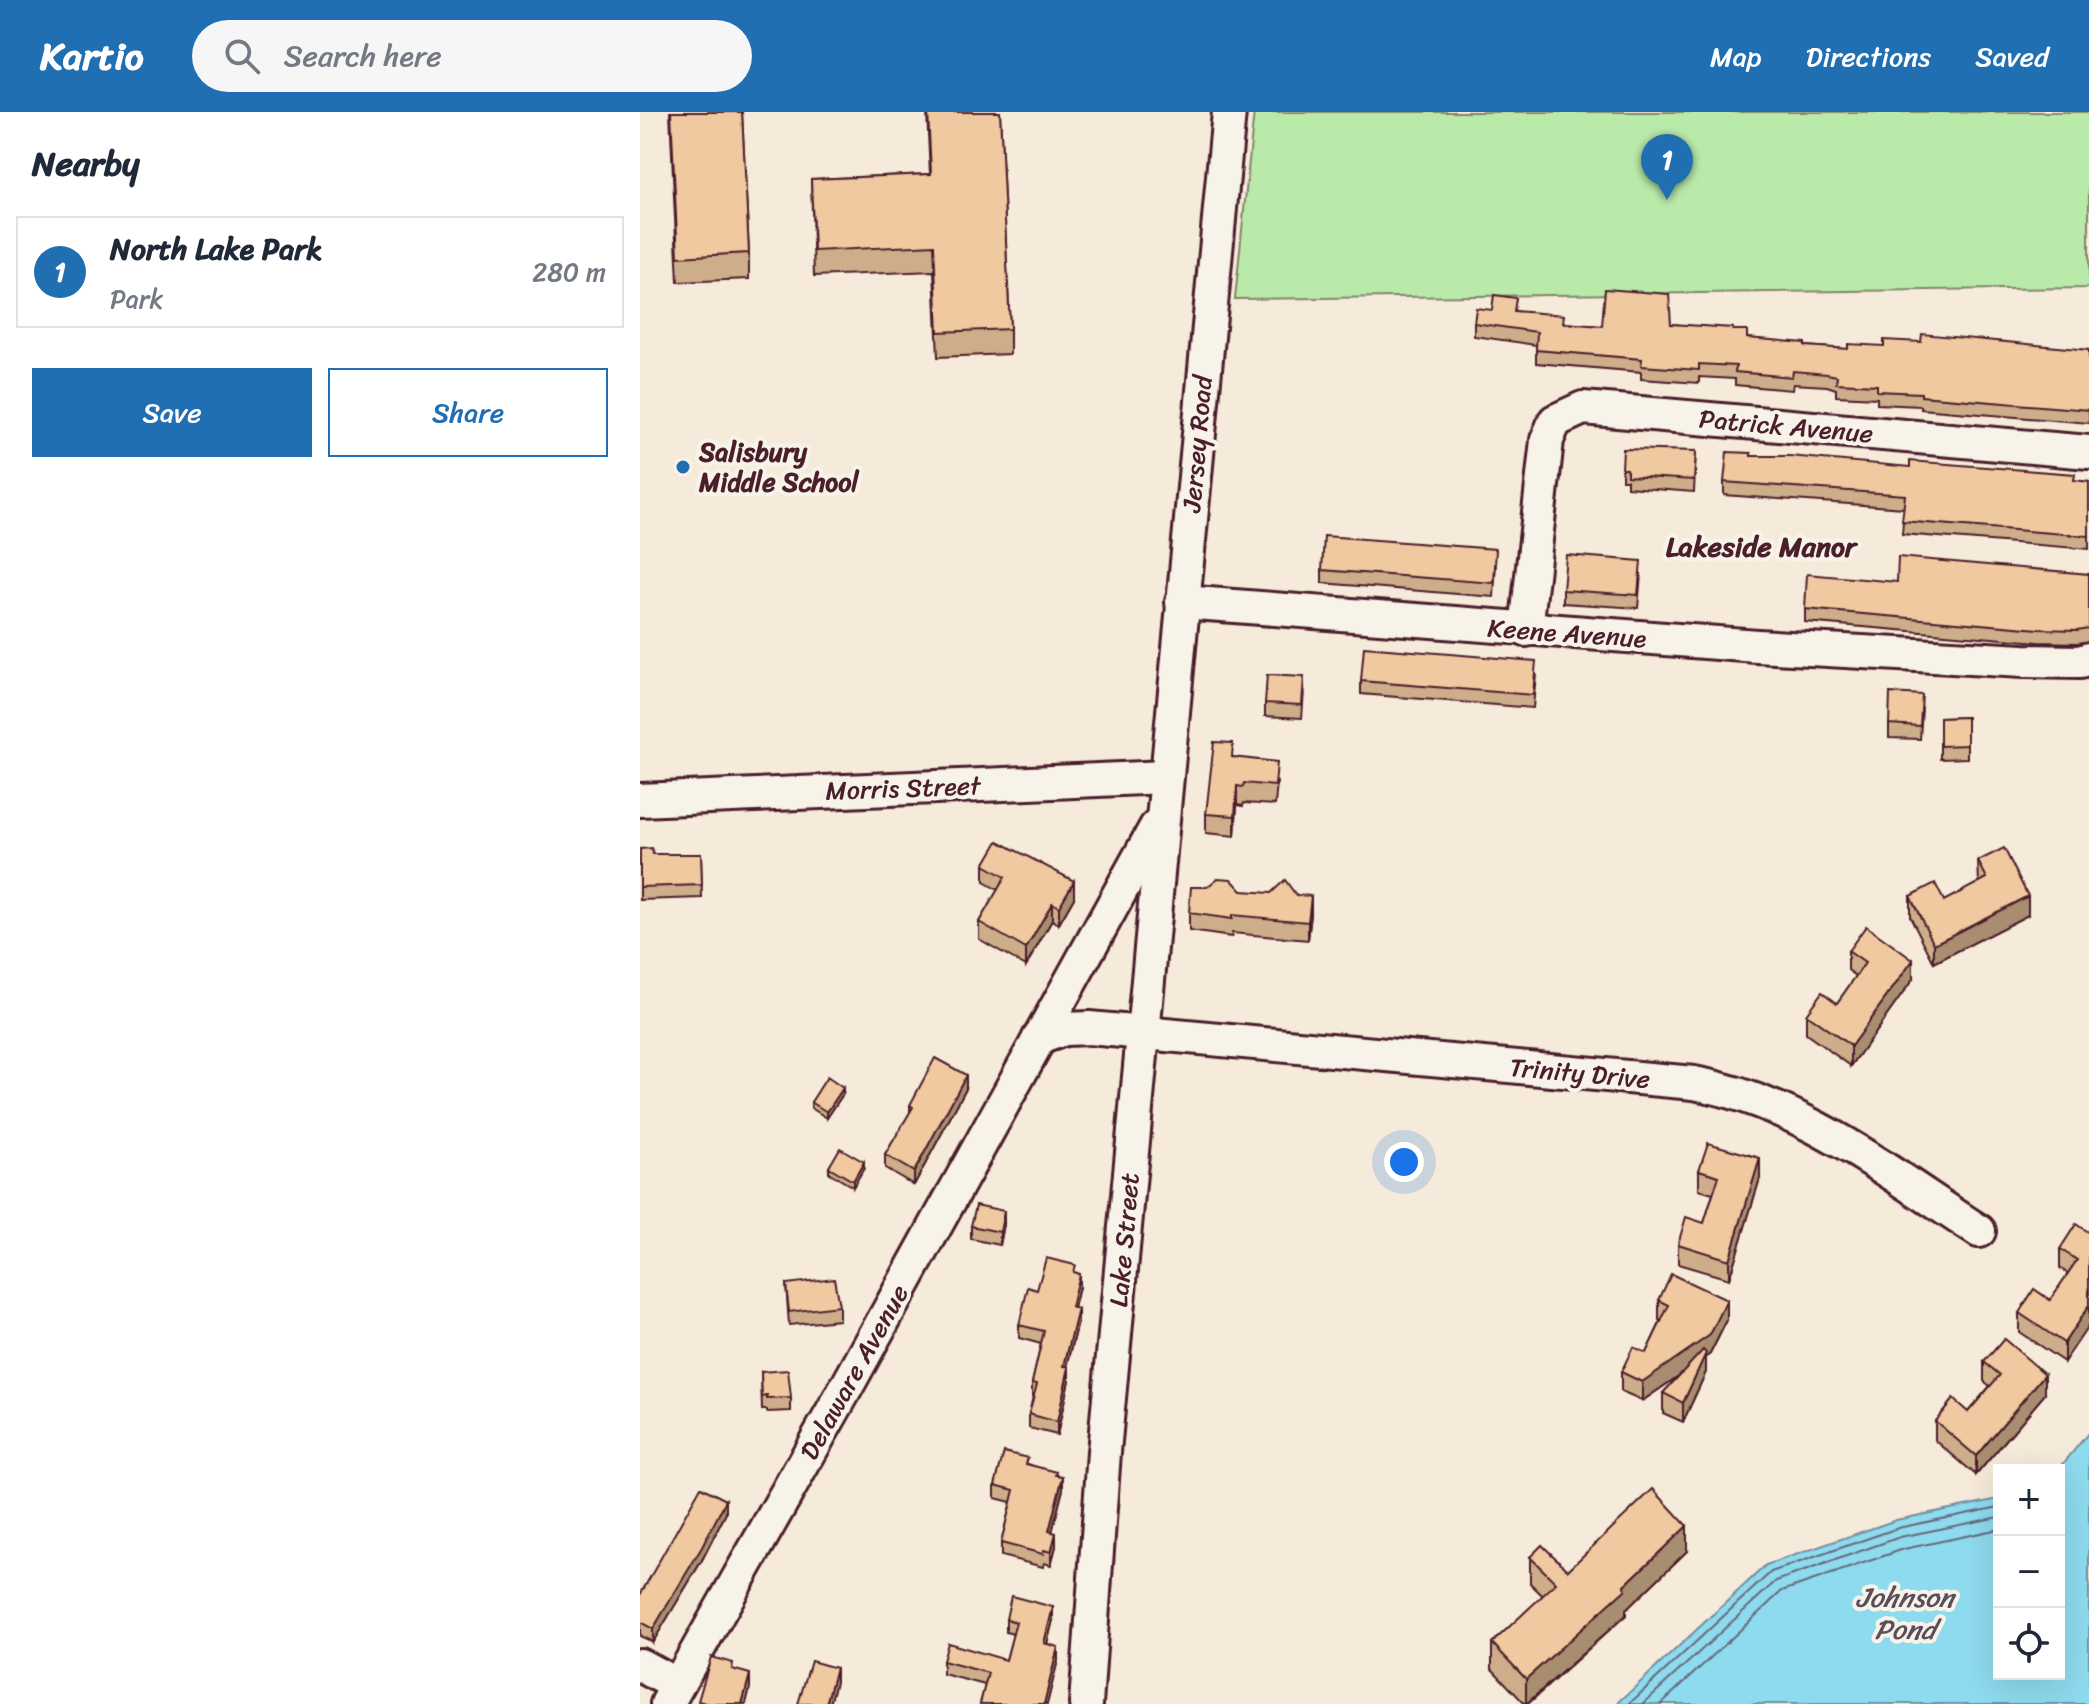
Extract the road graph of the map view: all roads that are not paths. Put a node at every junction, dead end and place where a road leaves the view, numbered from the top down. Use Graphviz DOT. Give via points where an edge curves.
graph roads {
  1 [pos="1229,112"];
  2 [pos="2089,452"];
  3 [pos="1182,602"];
  4 [pos="1526,630"];
  5 [pos="2089,659"];
  6 [pos="1166,777"];
  7 [pos="640,800"];
  8 [pos="1162,816"];
  9 [pos="1144,1034"];
  10 [pos="1039,1038"];
  11 [pos="1979,1231"];
  12 [pos="640,1665"];
  13 [pos="672,1695"];
  14 [pos="1086,1704"];
  1 -- 3 [label="street, Jersey Road"];
  2 -- 4 [label="street, Patrick Avenue" via="1583,408 1555,421 1547,440"];
  3 -- 4 [label="street, Keene Avenue"];
  3 -- 6 [label="street, Jersey Road"];
  4 -- 5 [label="street, Keene Avenue" via="2023,661"];
  6 -- 7 [label="street, Morris Street"];
  6 -- 8 [label="street, Lake Street"];
  8 -- 9 [label="street, Lake Street"];
  8 -- 10 [label="street, Delaware Avenue"];
  9 -- 10 [label="street" via="1089,1028"];
  9 -- 11 [label="street, Trinity Drive" via="1722,1088 1776,1107 1841,1142"];
  9 -- 14 [label="street, Lake Street"];
  10 -- 13 [label="street, Delaware Avenue"];
  12 -- 13 [label="street"];
}
